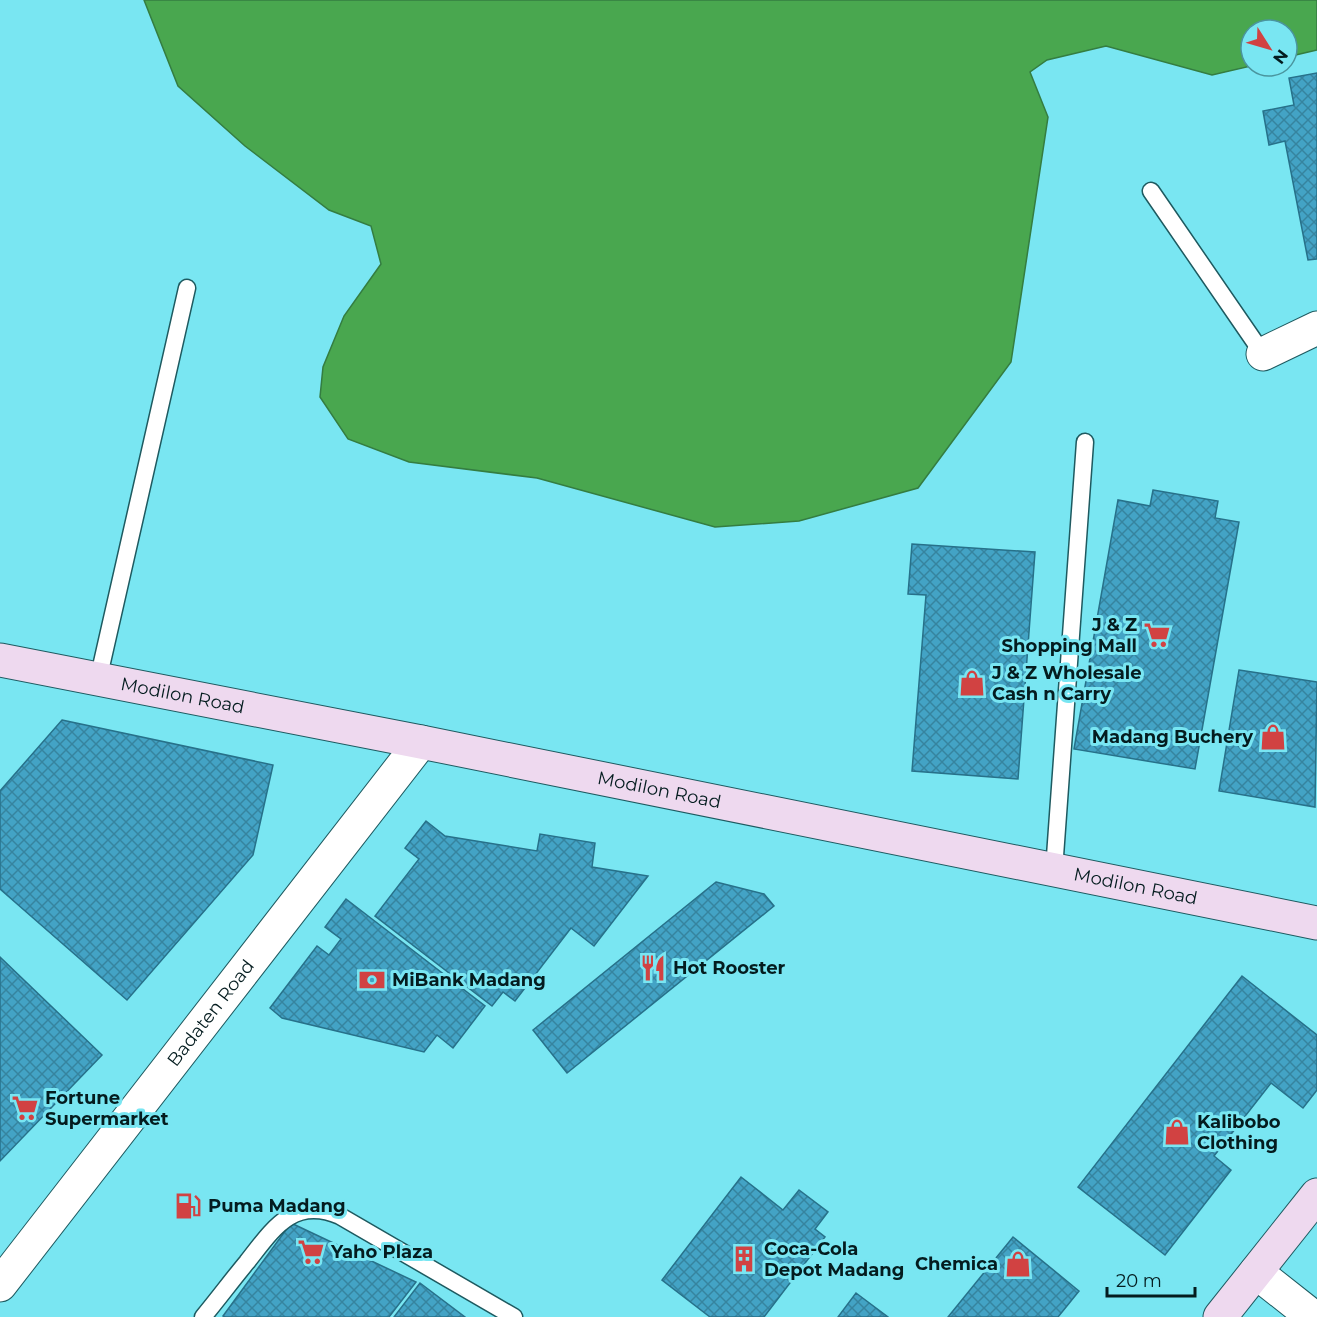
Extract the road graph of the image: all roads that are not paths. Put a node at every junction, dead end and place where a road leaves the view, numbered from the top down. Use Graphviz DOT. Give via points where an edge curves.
graph roads {
  1 [pos="1151,191"];
  2 [pos="187,288"];
  3 [pos="1317,328"];
  4 [pos="1263,354"];
  5 [pos="1085,442"];
  6 [pos="0,660"];
  7 [pos="98,680"];
  8 [pos="422,742"];
  9 [pos="1054,870"];
  10 [pos="1317,923"];
  11 [pos="1317,1195"];
  12 [pos="1256,1272"];
  13 [pos="0,1285"];
  14 [pos="203,1317"];
  15 [pos="514,1317"];
  16 [pos="1220,1317"];
  17 [pos="1313,1317"];
  1 -- 4 [label="lane"];
  2 -- 7 [label="lane"];
  3 -- 4 [label="street"];
  5 -- 9 [label="lane"];
  6 -- 7 [label="street, Modilon Road"];
  7 -- 8 [label="street, Modilon Road"];
  8 -- 9 [label="street, Modilon Road"];
  8 -- 13 [label="street, Badaten Road"];
  9 -- 10 [label="street, Modilon Road"];
  11 -- 12 [label="street"];
  12 -- 16 [label="street"];
  12 -- 17 [label="street"];
  14 -- 15 [label="lane" via="274,1228 294,1214 317,1209 340,1216"];
}
